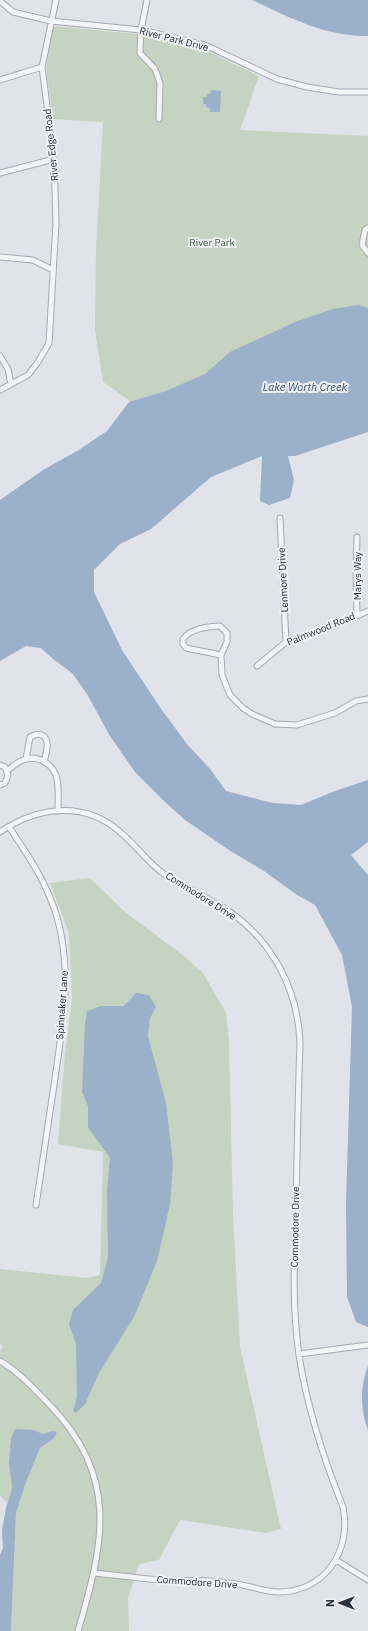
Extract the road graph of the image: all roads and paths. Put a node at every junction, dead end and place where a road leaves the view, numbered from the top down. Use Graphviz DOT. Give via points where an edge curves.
graph roads {
  1 [pos="56,0"];
  2 [pos="147,0"];
  3 [pos="0,1"];
  4 [pos="51,21"];
  5 [pos="141,30"];
  6 [pos="42,67"];
  7 [pos="0,80"];
  8 [pos="368,92"];
  9 [pos="159,119"];
  10 [pos="54,158"];
  11 [pos="0,173"];
  12 [pos="368,228"];
  13 [pos="368,253"];
  14 [pos="0,257"];
  15 [pos="53,270"];
  16 [pos="0,356"];
  17 [pos="12,384"];
  18 [pos="0,390"];
  19 [pos="280,518"];
  20 [pos="357,537"];
  21 [pos="368,611"];
  22 [pos="357,615"];
  23 [pos="286,642"];
  24 [pos="221,655"];
  25 [pos="257,666"];
  26 [pos="368,699"];
  27 [pos="26,759"];
  28 [pos="44,762"];
  29 [pos="0,765"];
  30 [pos="8,771"];
  31 [pos="0,786"];
  32 [pos="58,811"];
  33 [pos="9,827"];
  34 [pos="0,832"];
  35 [pos="36,1205"];
  36 [pos="368,1345"];
  37 [pos="299,1354"];
  38 [pos="0,1361"];
  39 [pos="336,1560"];
  40 [pos="94,1573"];
  41 [pos="368,1580"];
  42 [pos="78,1631"];
  1 -- 4 [label="street, River Edge Road"];
  2 -- 5 [label="street"];
  3 -- 4 [label="street, River Park Drive" via="14,12"];
  4 -- 5 [label="street, River Park Drive"];
  4 -- 6 [label="street, River Edge Road"];
  5 -- 8 [label="street, River Park Drive" via="205,45 277,79 332,91"];
  5 -- 9 [label="street" via="140,53 155,69 160,83"];
  6 -- 7 [label="street"];
  6 -- 10 [label="street, River Edge Road"];
  10 -- 11 [label="street"];
  10 -- 15 [label="street, River Edge Road" via="56,223"];
  12 -- 13 [label="street" via="362,245"];
  14 -- 15 [label="street" via="33,260"];
  15 -- 17 [label="street, River Edge Road" via="49,343 28,375"];
  16 -- 17 [label="street" via="8,369"];
  17 -- 18 [label="street, River Edge Road"];
  19 -- 23 [label="street, Lenmore Drive"];
  20 -- 22 [label="street, Marys Way"];
  21 -- 22 [label="street, Palmwood Road"];
  22 -- 23 [label="street, Palmwood Road" via="329,628"];
  23 -- 25 [label="street, Palmwood Road"];
  24 -- 24 [label="street" via="227,642 227,633 220,626 207,627 183,638 186,648"];
  24 -- 26 [label="street" via="222,675 230,695 252,714 275,724 297,725 335,713 356,701"];
  27 -- 28 [label="street"];
  27 -- 28 [label="street" via="30,737 38,734 43,735 47,743"];
  27 -- 30 [label="street"];
  28 -- 32 [label="street" via="53,770 56,778"];
  29 -- 30 [label="street"];
  30 -- 31 [label="street" via="8,780"];
  32 -- 33 [label="street, Commodore Drive" via="23,818"];
  32 -- 37 [label="street, Commodore Drive" via="83,813 108,823 124,835 160,871 235,917 273,955 289,986 298,1020 300,1043 294,1268"];
  33 -- 34 [label="street"];
  33 -- 35 [label="street, Spinnaker Lane" via="30,858 49,895 61,934 65,966 60,1046"];
  36 -- 37 [label="street"];
  37 -- 39 [label="street, Commodore Drive" via="312,1417 345,1516 345,1536"];
  38 -- 40 [label="street" via="23,1378 59,1415 85,1454 100,1505 100,1541"];
  39 -- 40 [label="street, Commodore Drive" via="314,1582 286,1592 221,1582 163,1580"];
  39 -- 41 [label="street"];
  40 -- 42 [label="street"];
}
